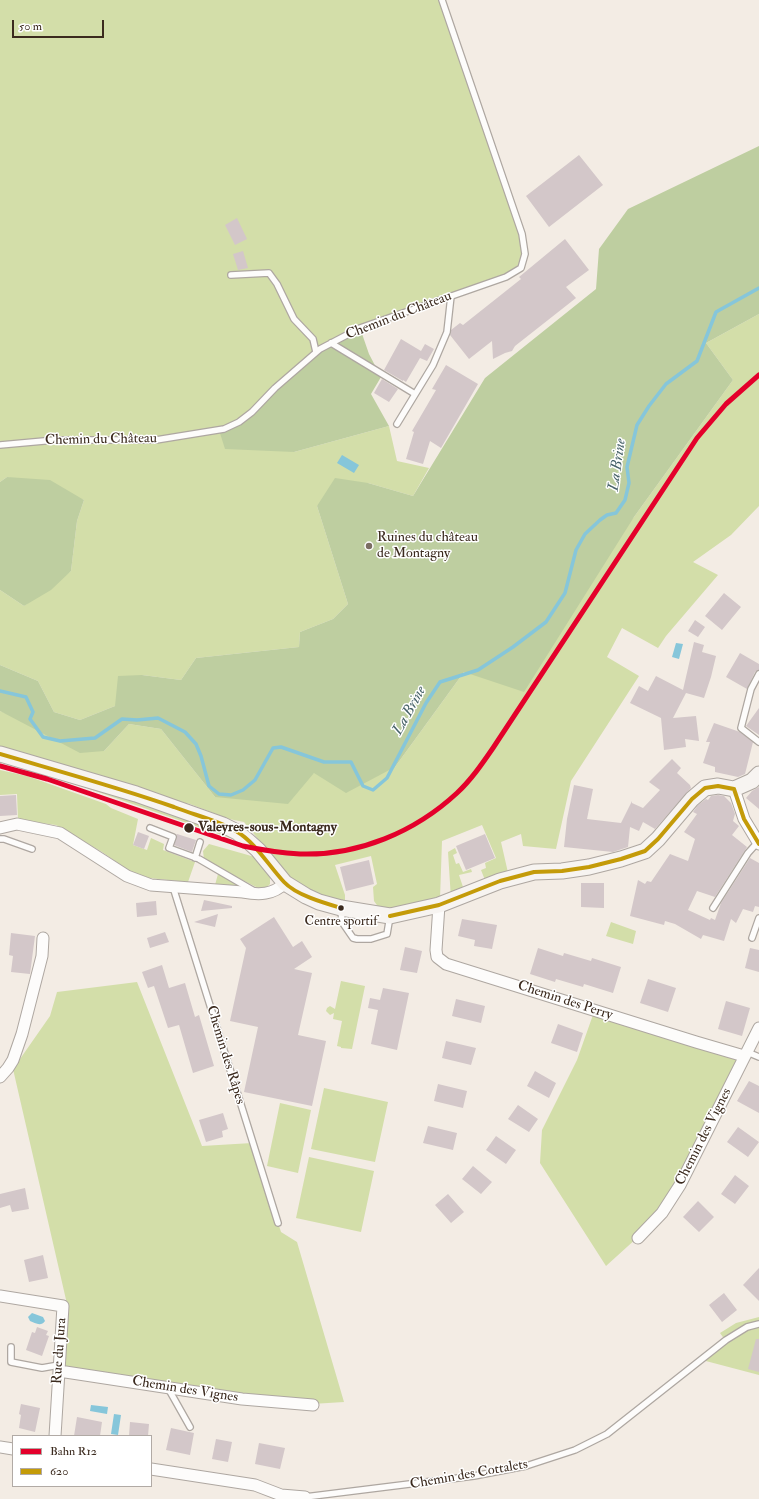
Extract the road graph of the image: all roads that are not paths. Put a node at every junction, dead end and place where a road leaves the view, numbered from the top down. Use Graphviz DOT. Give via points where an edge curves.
graph roads {
  1 [pos="442,0"];
  2 [pos="231,275"];
  3 [pos="451,296"];
  4 [pos="331,343"];
  5 [pos="316,352"];
  6 [pos="415,394"];
  7 [pos="397,424"];
  8 [pos="0,445"];
  9 [pos="759,674"];
  10 [pos="759,742"];
  11 [pos="0,754"];
  12 [pos="759,774"];
  13 [pos="734,789"];
  14 [pos="0,828"];
  15 [pos="150,828"];
  16 [pos="0,839"];
  17 [pos="200,842"];
  18 [pos="758,844"];
  19 [pos="32,849"];
  20 [pos="195,858"];
  21 [pos="285,883"];
  22 [pos="173,886"];
  23 [pos="257,894"];
  24 [pos="439,905"];
  25 [pos="341,908"];
  26 [pos="713,908"];
  27 [pos="390,916"];
  28 [pos="759,918"];
  29 [pos="43,938"];
  30 [pos="752,938"];
  31 [pos="759,1028"];
  32 [pos="745,1054"];
  33 [pos="759,1057"];
  34 [pos="0,1077"];
  35 [pos="278,1223"];
  36 [pos="638,1238"];
  37 [pos="0,1296"];
  38 [pos="759,1324"];
  39 [pos="11,1347"];
  40 [pos="59,1368"];
  41 [pos="168,1387"];
  42 [pos="313,1405"];
  43 [pos="190,1427"];
  44 [pos="54,1435"];
  45 [pos="0,1447"];
  46 [pos="12,1449"];
  47 [pos="152,1469"];
  48 [pos="305,1497"];
  1 -- 3 [label="lane, Chemin du Château" via="522,234 526,254 521,268 506,277"];
  2 -- 5 [label="lane" via="269,273 294,319 313,339"];
  3 -- 4 [label="lane, Chemin du Château" via="360,328"];
  3 -- 6 [label="lane" via="447,332 433,365"];
  4 -- 5 [label="lane, Chemin du Château"];
  4 -- 6 [label="lane"];
  5 -- 8 [label="lane, Chemin du Château" via="252,412 224,429 156,440 56,440"];
  6 -- 7 [label="lane"];
  9 -- 10 [label="lane" via="751,689 741,728"];
  11 -- 21 [label="street" via="159,802 223,825 248,840"];
  12 -- 13 [label="street" via="752,781"];
  13 -- 18 [label="street" via="744,819"];
  13 -- 24 [label="street" via="718,786 705,788 645,851 589,867 534,872 500,881"];
  14 -- 22 [label="street" via="17,824 60,833 127,876 151,885"];
  15 -- 20 [label="lane" via="173,837 169,848"];
  16 -- 19 [label="lane"];
  17 -- 20 [label="lane"];
  18 -- 26 [label="lane" via="748,853"];
  20 -- 23 [label="lane"];
  21 -- 23 [label="street" via="272,892"];
  21 -- 25 [label="street" via="319,902"];
  22 -- 23 [label="street"];
  22 -- 35 [label="lane, Chemin des Râpes"];
  24 -- 27 [label="street"];
  24 -- 32 [label="street, Chemin des Perry" via="436,950 437,957 446,964 696,1042"];
  25 -- 27 [label="street"];
  25 -- 27 [label="lane" via="342,922 353,938 357,939 370,939 387,934"];
  28 -- 30 [label="lane"];
  29 -- 34 [label="street" via="42,956 14,1060"];
  31 -- 32 [label="street, Chemin des Vignes"];
  32 -- 33 [label="lane"];
  32 -- 36 [label="street, Chemin des Vignes" via="680,1185 662,1213"];
  37 -- 40 [label="street, Rue du Jura" via="63,1306"];
  38 -- 48 [label="lane, Chemin des Cottalets" via="747,1327 726,1340 607,1434 575,1450 526,1466 474,1476"];
  39 -- 40 [label="lane" via="11,1362 42,1368"];
  40 -- 41 [label="street, Chemin des Vignes"];
  40 -- 44 [label="street, Rue du Jura"];
  41 -- 42 [label="street, Chemin des Vignes" via="242,1399"];
  41 -- 43 [label="lane"];
  45 -- 46 [label="street"];
  47 -- 48 [label="street" via="255,1485 281,1494"];
}
